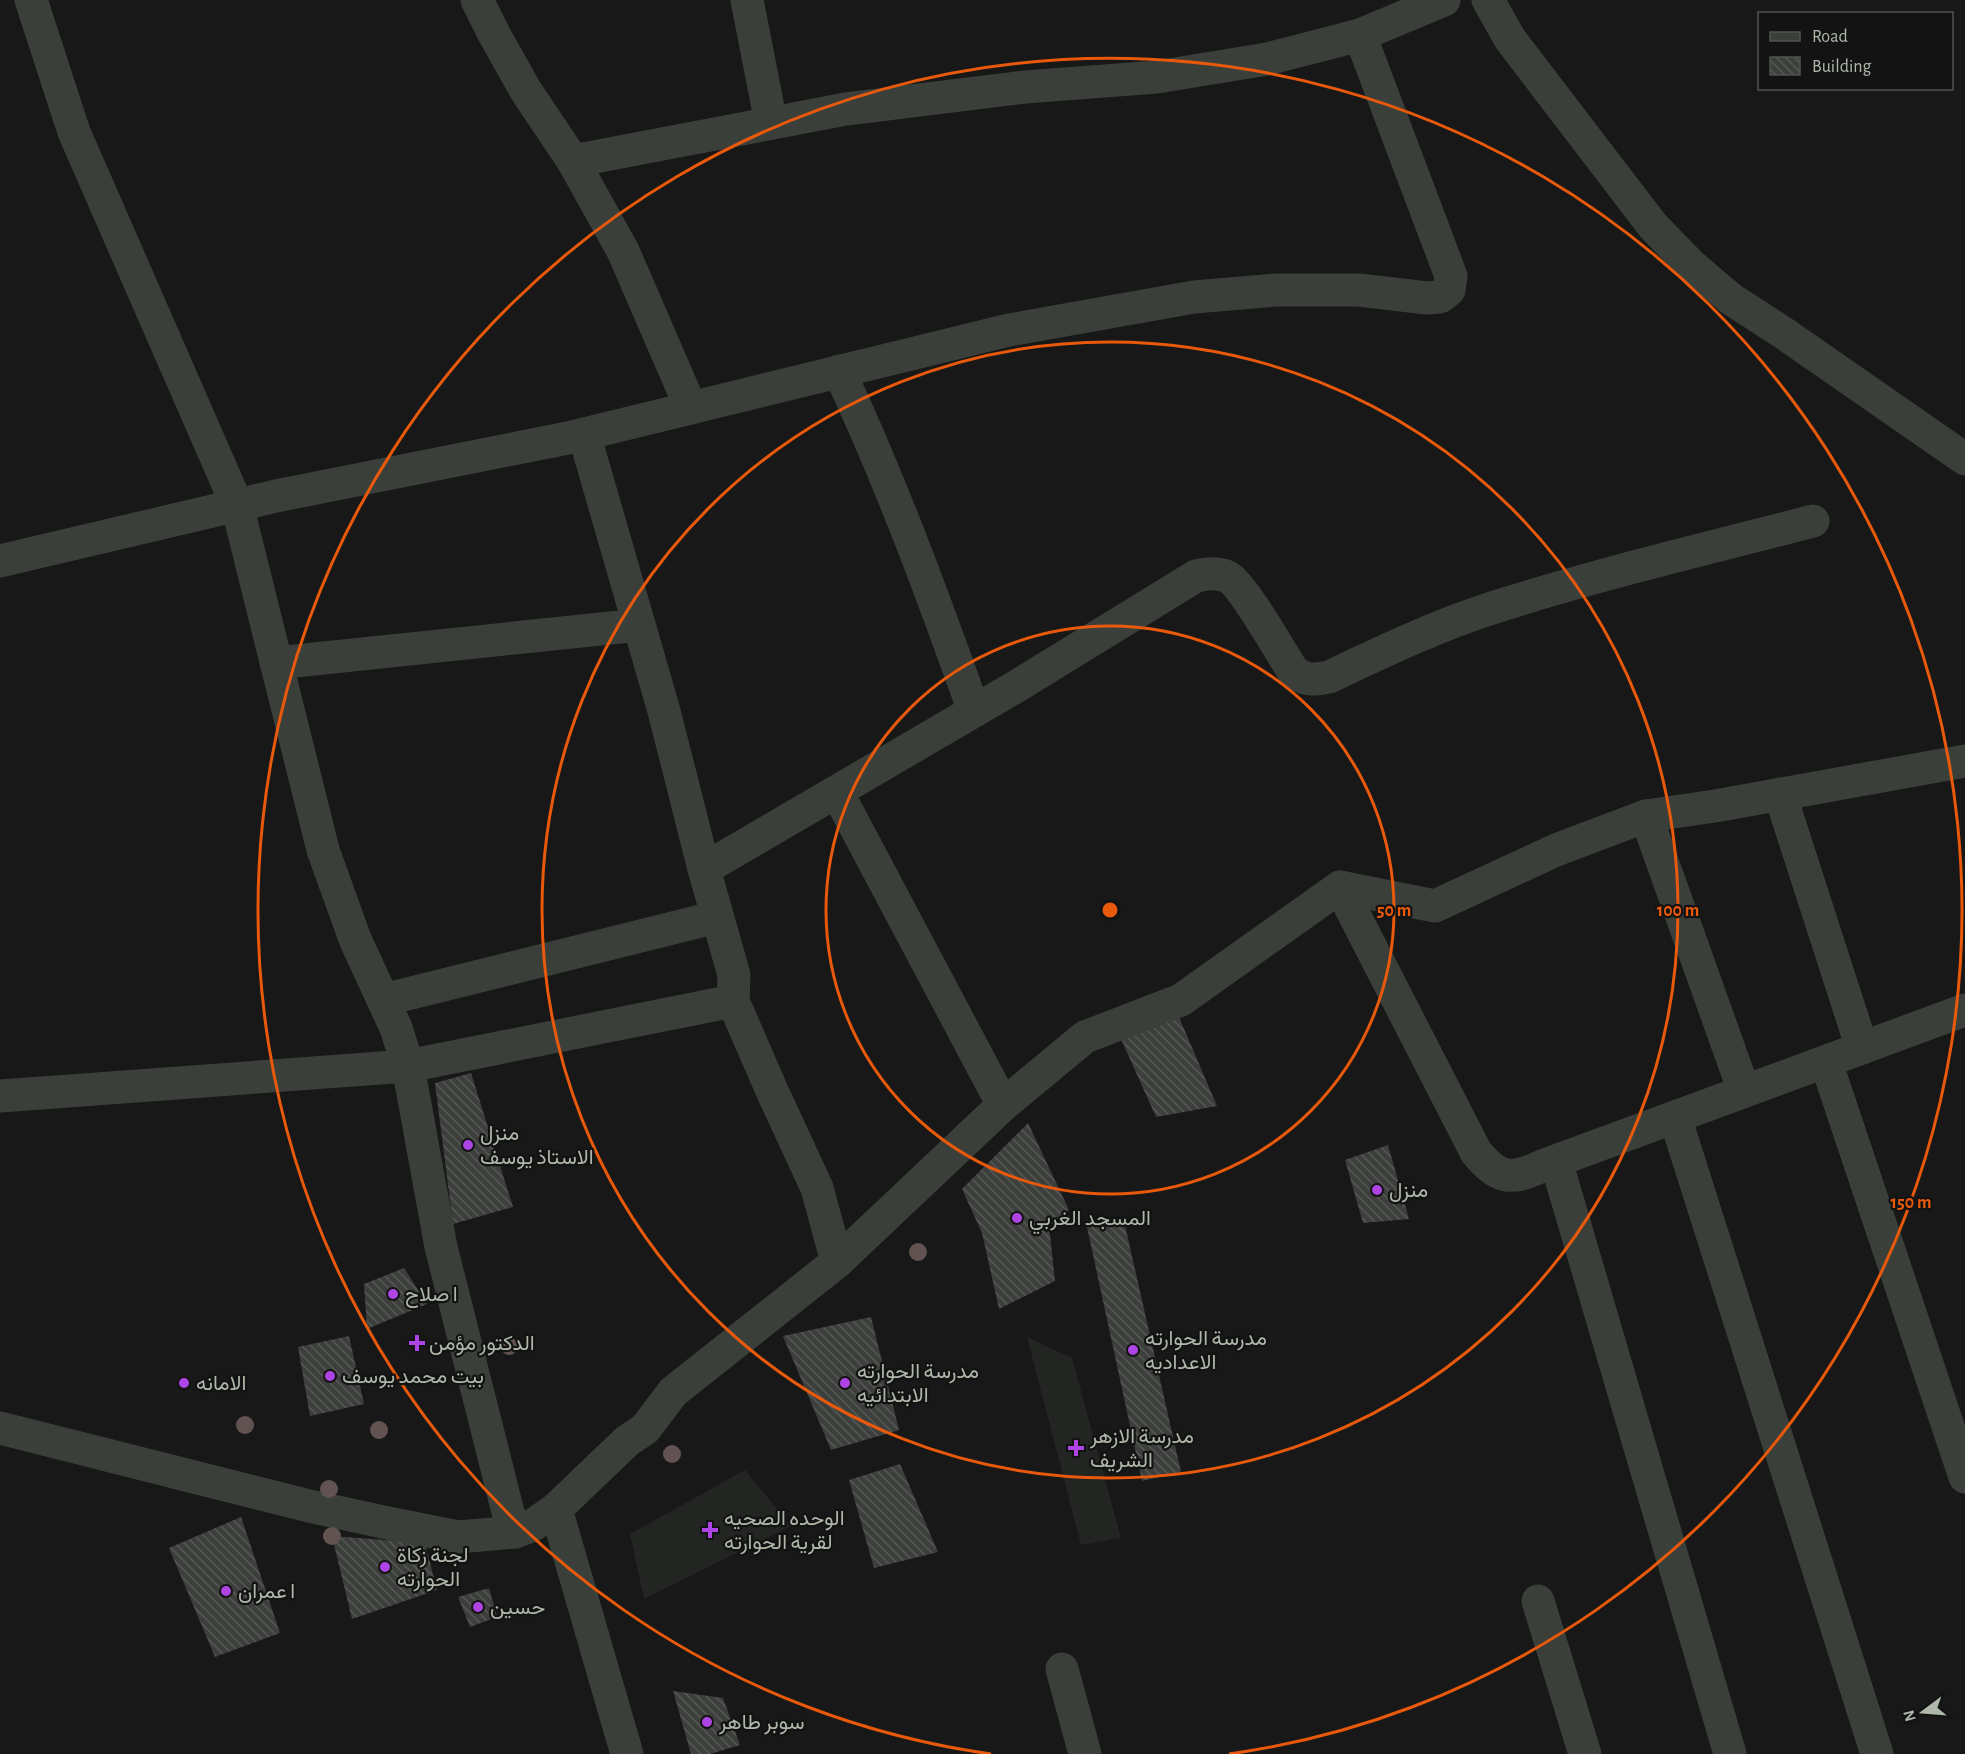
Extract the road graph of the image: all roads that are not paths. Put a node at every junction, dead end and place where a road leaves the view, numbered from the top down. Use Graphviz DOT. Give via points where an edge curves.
graph roads {
  1 [pos="31,0"];
  2 [pos="477,0"];
  3 [pos="747,0"];
  4 [pos="1444,0"];
  5 [pos="1488,0"];
  6 [pos="1360,36"];
  7 [pos="771,123"];
  8 [pos="573,161"];
  9 [pos="839,371"];
  10 [pos="691,408"];
  11 [pos="584,434"];
  12 [pos="1965,459"];
  13 [pos="237,505"];
  14 [pos="1813,521"];
  15 [pos="0,561"];
  16 [pos="639,625"];
  17 [pos="276,663"];
  18 [pos="974,711"];
  19 [pos="1965,761"];
  20 [pos="837,792"];
  21 [pos="1780,794"];
  22 [pos="1646,816"];
  23 [pos="704,869"];
  24 [pos="1340,887"];
  25 [pos="717,917"];
  26 [pos="382,1000"];
  27 [pos="734,1001"];
  28 [pos="1963,1017"];
  29 [pos="1862,1048"];
  30 [pos="1826,1062"];
  31 [pos="408,1066"];
  32 [pos="1744,1091"];
  33 [pos="0,1096"];
  34 [pos="1003,1105"];
  35 [pos="1675,1117"];
  36 [pos="1556,1161"];
  37 [pos="837,1262"];
  38 [pos="0,1428"];
  39 [pos="1965,1477"];
  40 [pos="556,1509"];
  41 [pos="515,1532"];
  42 [pos="1538,1601"];
  43 [pos="1062,1669"];
  44 [pos="627,1754"];
  45 [pos="1085,1754"];
  46 [pos="1585,1754"];
  47 [pos="1730,1754"];
  48 [pos="1877,1754"];
  1 -- 13 [label="street" via="74,132"];
  2 -- 8 [label="street" via="526,91"];
  3 -- 7 [label="street"];
  4 -- 6 [label="street"];
  5 -- 12 [label="street" via="1510,39 1653,226 1692,265 1731,299"];
  6 -- 7 [label="street" via="1267,59 1167,75 1025,87 846,109"];
  6 -- 9 [label="street" via="1451,276 1449,290 1440,297 1359,290 1288,290 1194,297 1008,330"];
  7 -- 8 [label="street"];
  8 -- 10 [label="street" via="623,251"];
  9 -- 10 [label="street"];
  9 -- 18 [label="street" via="871,438"];
  10 -- 11 [label="street"];
  11 -- 13 [label="street"];
  11 -- 16 [label="street"];
  13 -- 15 [label="street"];
  13 -- 17 [label="street"];
  14 -- 18 [label="street" via="1491,608 1316,680 1304,680 1293,671 1230,578 1215,573 1196,576"];
  16 -- 17 [label="street"];
  16 -- 23 [label="street"];
  17 -- 26 [label="street" via="322,850"];
  18 -- 20 [label="street"];
  19 -- 21 [label="street"];
  20 -- 23 [label="street"];
  20 -- 34 [label="street"];
  21 -- 22 [label="street"];
  21 -- 29 [label="street"];
  22 -- 24 [label="street" via="1556,850 1435,906"];
  22 -- 32 [label="street"];
  23 -- 25 [label="street"];
  24 -- 34 [label="street" via="1181,1000 1085,1037"];
  24 -- 36 [label="street" via="1476,1152 1505,1176 1522,1175"];
  25 -- 26 [label="street"];
  25 -- 27 [label="street" via="734,975"];
  26 -- 31 [label="street"];
  27 -- 31 [label="street"];
  27 -- 37 [label="street" via="817,1188"];
  28 -- 29 [label="street"];
  29 -- 30 [label="street"];
  30 -- 32 [label="street"];
  30 -- 39 [label="street"];
  31 -- 33 [label="street"];
  31 -- 41 [label="street" via="441,1247"];
  32 -- 35 [label="street"];
  34 -- 37 [label="street"];
  35 -- 36 [label="street"];
  35 -- 48 [label="street"];
  36 -- 47 [label="street"];
  37 -- 40 [label="street" via="673,1392 645,1429 627,1441"];
  38 -- 41 [label="street" via="383,1522 458,1537"];
  40 -- 41 [label="street"];
  40 -- 44 [label="street"];
  42 -- 46 [label="street"];
  43 -- 45 [label="street"];
}
